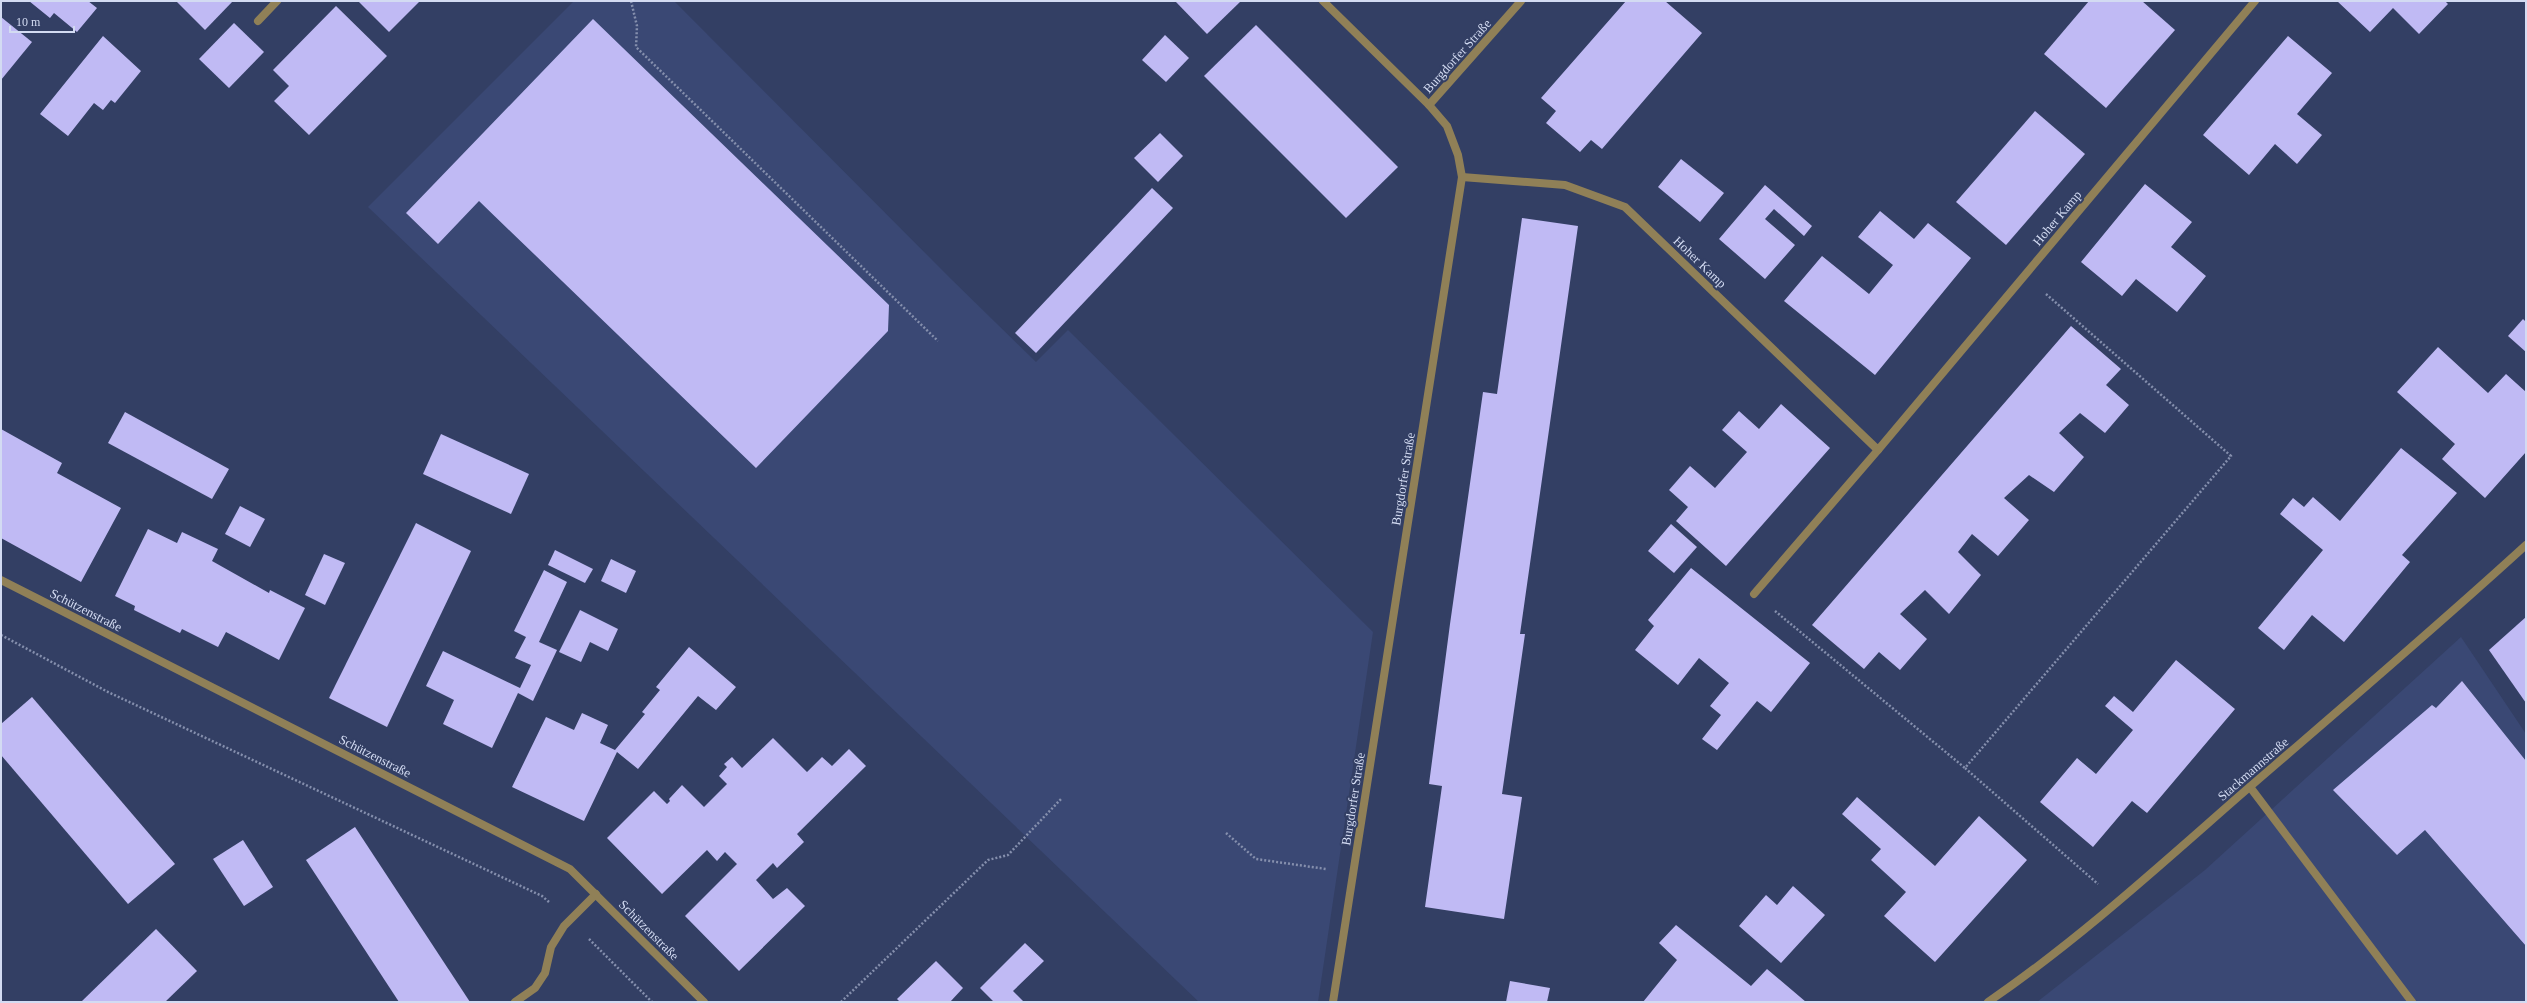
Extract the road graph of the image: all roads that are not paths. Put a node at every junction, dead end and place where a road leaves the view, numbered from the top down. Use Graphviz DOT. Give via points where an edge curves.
graph roads {
  1 [pos="277,1"];
  2 [pos="1323,1"];
  3 [pos="1521,1"];
  4 [pos="2254,1"];
  5 [pos="258,21"];
  6 [pos="1429,105"];
  7 [pos="1462,177"];
  8 [pos="1878,450"];
  9 [pos="2526,545"];
  10 [pos="1,580"];
  11 [pos="1754,594"];
  12 [pos="2250,787"];
  13 [pos="596,894"];
  14 [pos="515,1002"];
  15 [pos="704,1002"];
  16 [pos="1333,1002"];
  17 [pos="1988,1002"];
  18 [pos="2412,1002"];
  1 -- 5 [label="street"];
  2 -- 6 [label="street"];
  3 -- 6 [label="street, Burgdorfer Straße"];
  4 -- 8 [label="street, Hoher Kamp"];
  6 -- 7 [label="street, Burgdorfer Straße" via="1447,126 1458,155"];
  7 -- 8 [label="street, Hoher Kamp" via="1565,184 1625,207"];
  7 -- 16 [label="street, Burgdorfer Straße"];
  8 -- 11 [label="street, Hoher Kamp"];
  9 -- 12 [label="street, Stackmannstraße"];
  10 -- 13 [label="street, Schützenstraße" via="570,869"];
  12 -- 17 [label="street, Stackmannstraße" via="2118,901"];
  12 -- 18 [label="street"];
  13 -- 14 [label="street" via="570,920 551,947 545,973 535,988"];
  13 -- 15 [label="street, Schützenstraße"];
}
